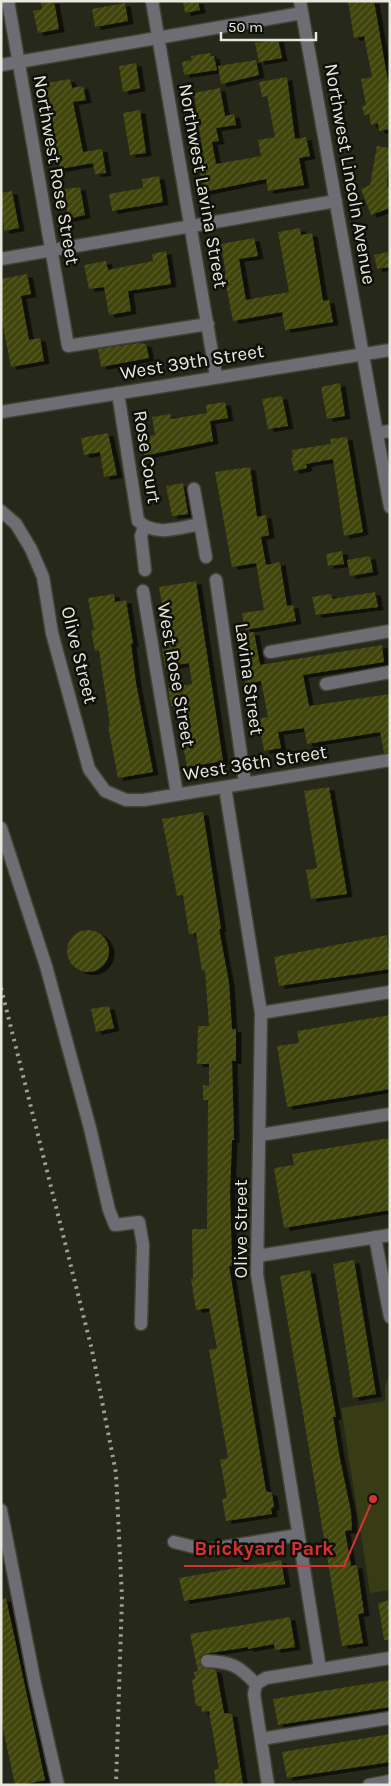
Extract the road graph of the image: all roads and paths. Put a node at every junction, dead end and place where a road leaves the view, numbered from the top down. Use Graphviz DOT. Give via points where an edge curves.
graph roads {
  1 [pos="8,1"];
  2 [pos="152,1"];
  3 [pos="301,7"];
  4 [pos="159,38"];
  5 [pos="18,62"];
  6 [pos="1,65"];
  7 [pos="336,201"];
  8 [pos="191,226"];
  9 [pos="51,250"];
  10 [pos="1,259"];
  11 [pos="208,324"];
  12 [pos="390,350"];
  13 [pos="363,354"];
  14 [pos="216,376"];
  15 [pos="118,393"];
  16 [pos="1,412"];
  17 [pos="383,432"];
  18 [pos="194,489"];
  19 [pos="390,506"];
  20 [pos="1,511"];
  21 [pos="200,524"];
  22 [pos="144,526"];
  23 [pos="206,557"];
  24 [pos="146,570"];
  25 [pos="216,580"];
  26 [pos="143,590"];
  27 [pos="390,631"];
  28 [pos="270,652"];
  29 [pos="390,672"];
  30 [pos="326,684"];
  31 [pos="390,760"];
  32 [pos="245,783"];
  33 [pos="225,787"];
  34 [pos="177,794"];
  35 [pos="126,800"];
  36 [pos="1,828"];
  37 [pos="390,992"];
  38 [pos="261,1013"];
  39 [pos="390,1114"];
  40 [pos="260,1135"];
  41 [pos="390,1235"];
  42 [pos="375,1237"];
  43 [pos="257,1256"];
  44 [pos="390,1317"];
  45 [pos="141,1324"];
  46 [pos="1,1510"];
  47 [pos="298,1535"];
  48 [pos="174,1542"];
  49 [pos="390,1658"];
  50 [pos="207,1661"];
  51 [pos="320,1669"];
  52 [pos="256,1684"];
  53 [pos="390,1718"];
  54 [pos="261,1739"];
  55 [pos="390,1782"];
  56 [pos="58,1785"];
  57 [pos="268,1785"];
  58 [pos="369,1785"];
  1 -- 5 [label="street, Northwest Rose Street"];
  2 -- 4 [label="street, Northwest Lavina Street"];
  3 -- 4 [label="street"];
  3 -- 7 [label="street, Northwest Lincoln Avenue"];
  4 -- 5 [label="street"];
  4 -- 8 [label="street, Northwest Lavina Street"];
  5 -- 6 [label="street"];
  5 -- 9 [label="street, Northwest Rose Street"];
  7 -- 8 [label="street"];
  7 -- 13 [label="street, Northwest Lincoln Avenue"];
  8 -- 9 [label="street"];
  8 -- 11 [label="street, Northwest Lavina Street"];
  9 -- 10 [label="street"];
  9 -- 11 [label="street, Northwest Rose Street" via="68,346"];
  11 -- 14 [label="street, Northwest Lavina Street"];
  12 -- 13 [label="street, West 39th Street"];
  13 -- 14 [label="street, West 39th Street"];
  13 -- 17 [label="street, Northwest Lincoln Avenue"];
  14 -- 15 [label="street, West 39th Street"];
  15 -- 16 [label="street, West 39th Street"];
  15 -- 22 [label="street, Rose Court" via="136,514"];
  17 -- 19 [label="street, Northwest Lincoln Avenue"];
  18 -- 21 [label="street"];
  20 -- 35 [label="street, Olive Street" via="16,524 32,549 43,577 52,633 89,769 105,791"];
  21 -- 22 [label="street, Rose Court" via="160,531"];
  21 -- 23 [label="street"];
  22 -- 24 [label="street" via="141,536"];
  25 -- 32 [label="street, Lavina Street"];
  26 -- 34 [label="street, West Rose Street"];
  27 -- 28 [label="street"];
  29 -- 30 [label="street"];
  31 -- 32 [label="street, West 36th Street"];
  32 -- 33 [label="street, West 36th Street"];
  33 -- 34 [label="street, West 36th Street"];
  33 -- 38 [label="street, Olive Street"];
  34 -- 35 [label="street, West 36th Street"];
  36 -- 45 [label="street" via="46,966 109,1210 115,1225 139,1222 143,1244"];
  37 -- 38 [label="street"];
  38 -- 40 [label="street, Olive Street"];
  39 -- 40 [label="street"];
  40 -- 43 [label="street, Olive Street"];
  41 -- 42 [label="street"];
  42 -- 43 [label="street"];
  42 -- 44 [label="street"];
  43 -- 47 [label="street, Olive Street" via="257,1274"];
  46 -- 56 [label="street"];
  47 -- 48 [label="street" via="206,1550"];
  47 -- 51 [label="street, Olive Street"];
  49 -- 51 [label="street"];
  50 -- 52 [label="street" via="240,1667"];
  51 -- 52 [label="street" via="266,1678"];
  52 -- 54 [label="street" via="254,1694"];
  53 -- 54 [label="street"];
  54 -- 57 [label="street"];
  55 -- 58 [label="street"];
}
